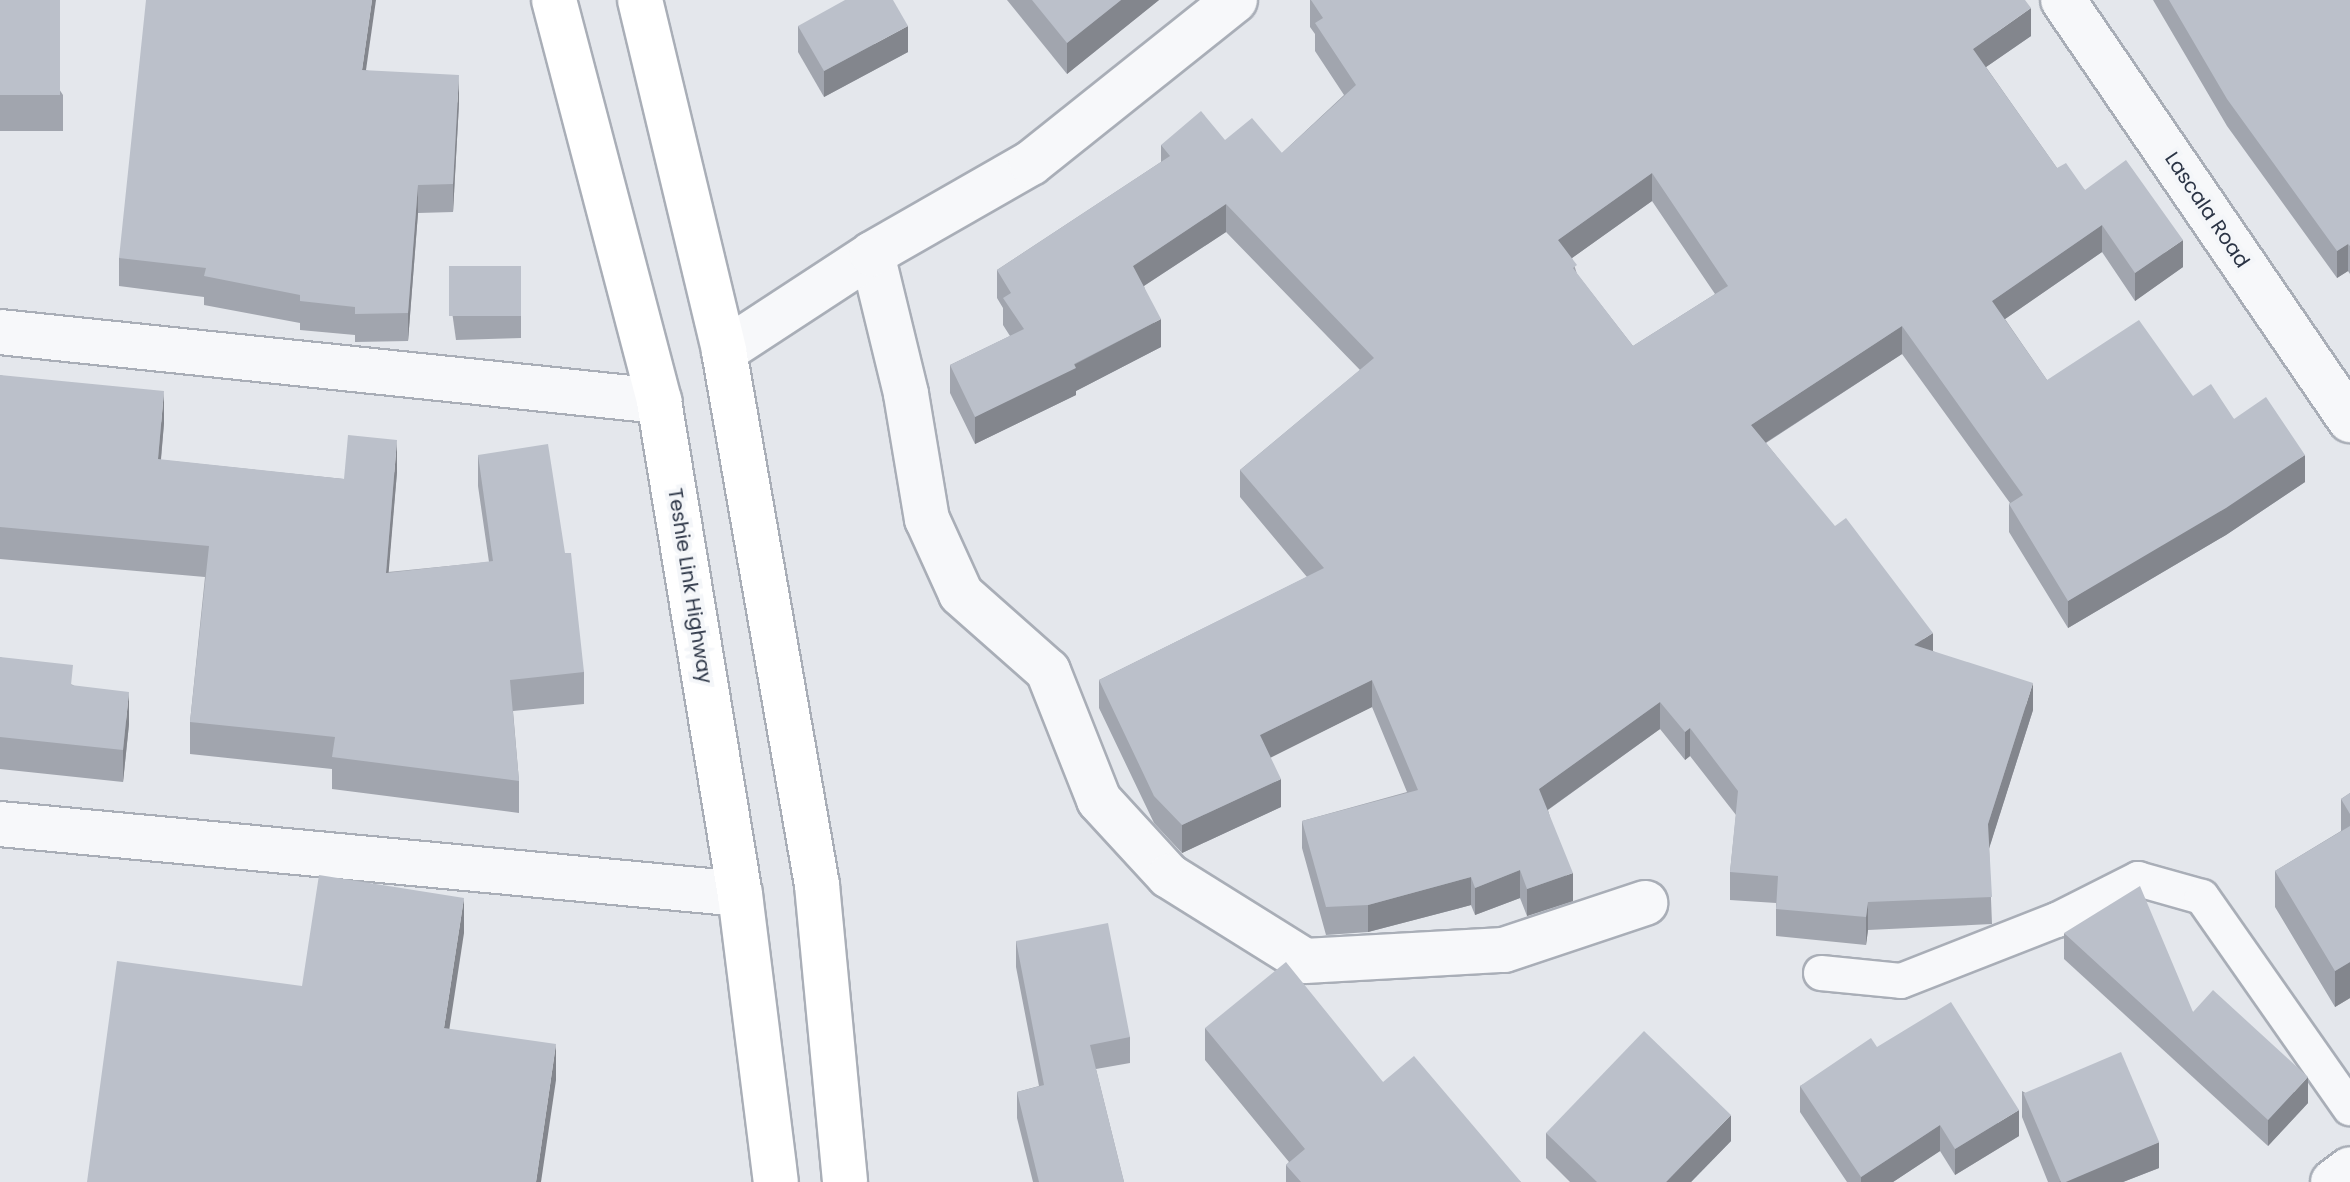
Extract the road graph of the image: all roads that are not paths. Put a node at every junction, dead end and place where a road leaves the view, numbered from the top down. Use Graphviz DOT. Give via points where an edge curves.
graph roads {
  1 [pos="554,0"];
  2 [pos="640,0"];
  3 [pos="1235,0"];
  4 [pos="2063,0"];
  5 [pos="872,254"];
  6 [pos="0,332"];
  7 [pos="724,351"];
  8 [pos="659,401"];
  9 [pos="2350,420"];
  10 [pos="0,824"];
  11 [pos="740,894"];
  12 [pos="1645,903"];
  13 [pos="1821,973"];
  14 [pos="2350,1108"];
  15 [pos="2350,1169"];
  16 [pos="776,1182"];
  17 [pos="845,1182"];
  18 [pos="2333,1182"];
  1 -- 8 [label="main road, Teshie Link Highway"];
  2 -- 7 [label="main road"];
  3 -- 5 [label="street" via="1031,163"];
  4 -- 9 [label="street, Lascala Road"];
  5 -- 7 [label="street"];
  5 -- 12 [label="street" via="906,394 927,519 961,594 1048,671 1099,800 1169,876 1305,961 1504,950"];
  6 -- 8 [label="street"];
  7 -- 17 [label="main road" via="817,885"];
  8 -- 11 [label="main road, Teshie Link Highway"];
  10 -- 11 [label="street"];
  11 -- 16 [label="main road, Teshie Link Highway"];
  13 -- 14 [label="lane" via="1901,981 2057,920 2138,879 2202,897"];
  15 -- 18 [label="street"];
}
